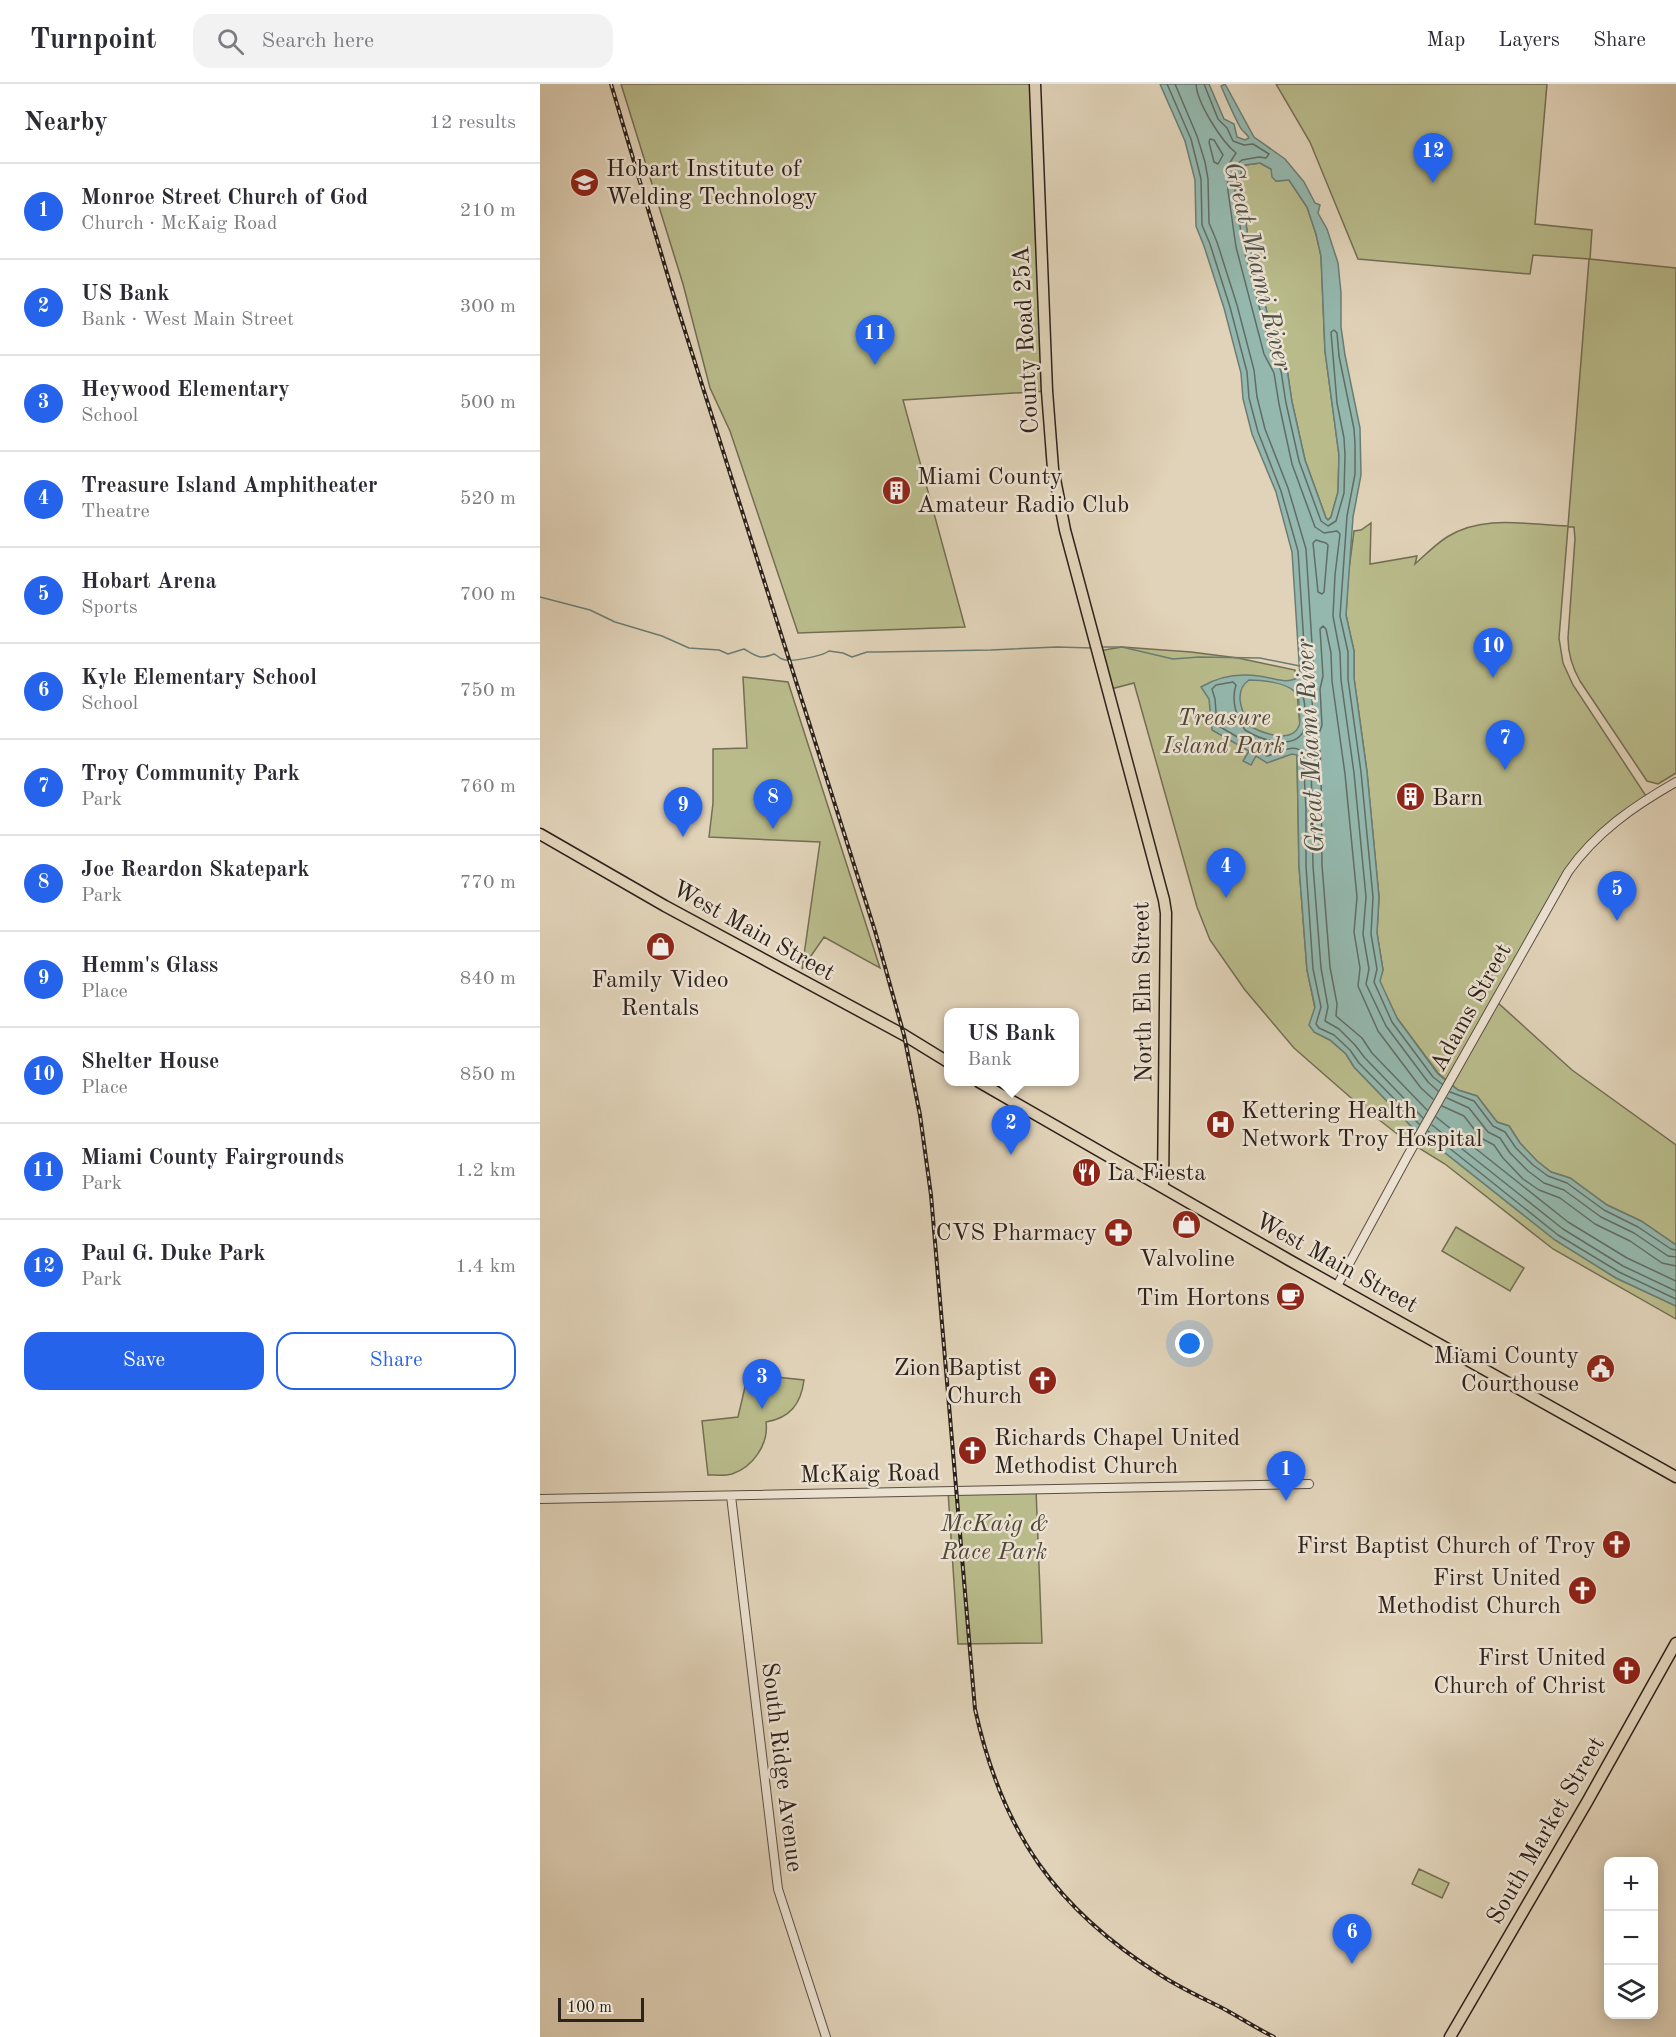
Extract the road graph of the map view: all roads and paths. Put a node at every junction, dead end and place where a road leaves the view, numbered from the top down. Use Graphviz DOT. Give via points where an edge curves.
graph roads {
  1 [pos="1035,84"];
  2 [pos="1081,591"];
  3 [pos="1676,782"];
  4 [pos="540,834"];
  5 [pos="944,1060"];
  6 [pos="987,1086"];
  7 [pos="1163,1187"];
  8 [pos="1337,1286"];
  9 [pos="1676,1477"];
  10 [pos="1309,1484"];
  11 [pos="731,1496"];
  12 [pos="540,1499"];
  13 [pos="1676,1643"];
  14 [pos="826,2037"];
  15 [pos="1450,2037"];
  1 -- 2 [label="main road, County Road 25A" via="1053,469"];
  2 -- 7 [label="main road, North Elm Street" via="1166,913"];
  3 -- 8 [label="street, Adams Street" via="1602,832 1563,881"];
  4 -- 5 [label="main road, West Main Street"];
  6 -- 7 [label="main road, West Main Street"];
  7 -- 8 [label="main road, West Main Street"];
  8 -- 9 [label="main road, West Main Street"];
  10 -- 11 [label="street, McKaig Road"];
  11 -- 12 [label="street, McKaig Road"];
  11 -- 14 [label="street, South Ridge Avenue" via="778,1889"];
  13 -- 15 [label="main road, South Market Street"];
}
